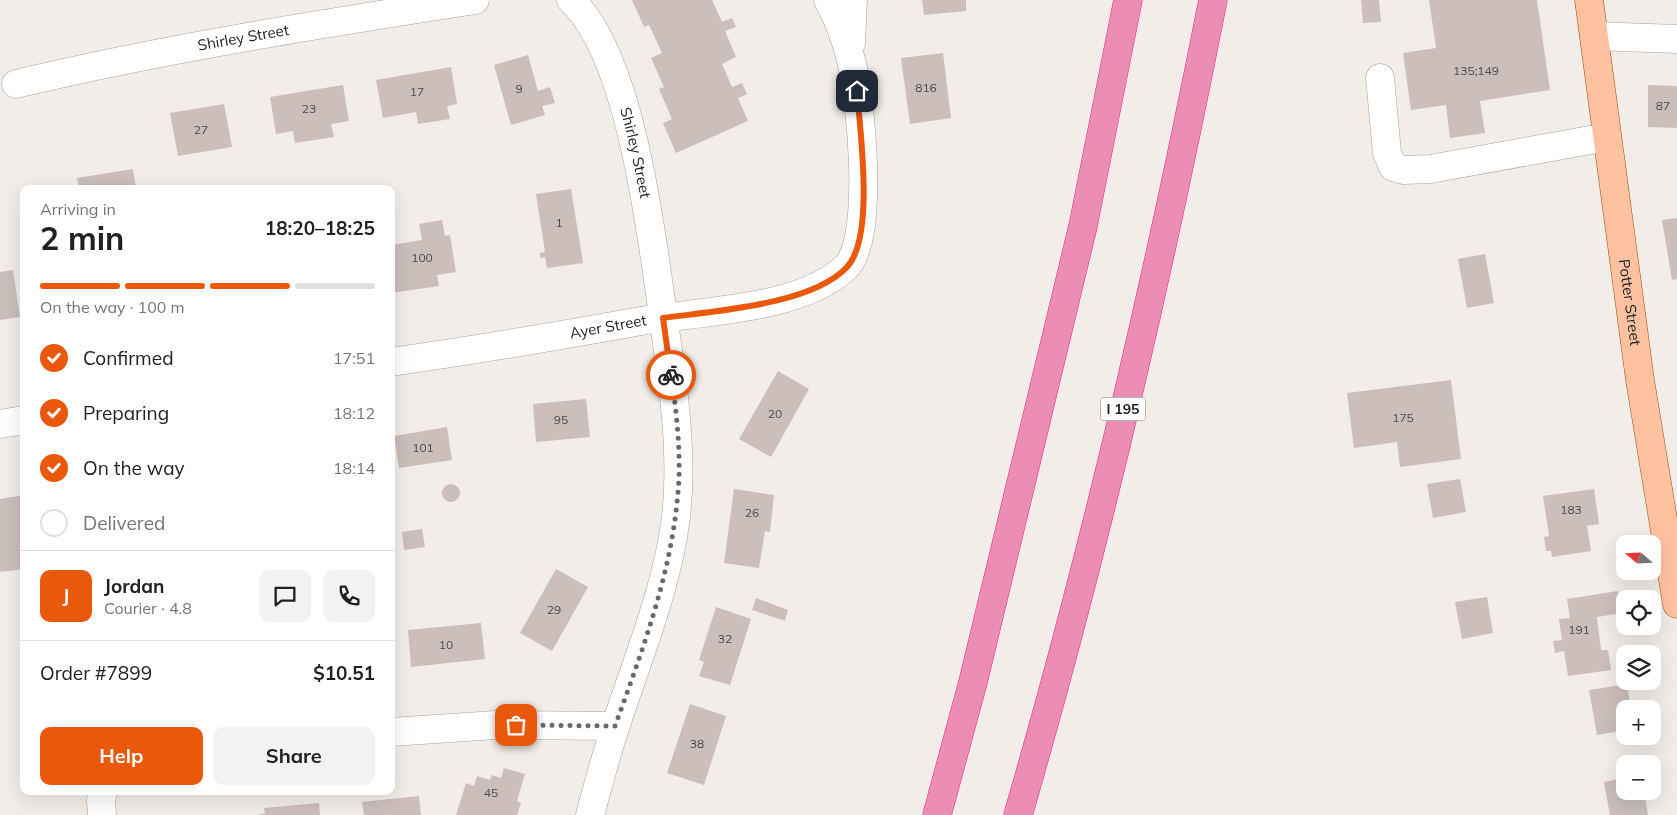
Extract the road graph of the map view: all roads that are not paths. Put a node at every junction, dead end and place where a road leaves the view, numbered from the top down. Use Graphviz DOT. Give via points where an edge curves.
graph roads {
  1 [pos="475,0"];
  2 [pos="571,0"];
  3 [pos="828,0"];
  4 [pos="853,0"];
  5 [pos="1128,0"];
  6 [pos="1213,0"];
  7 [pos="1589,0"];
  8 [pos="1594,36"];
  9 [pos="1677,39"];
  10 [pos="851,60"];
  11 [pos="1380,78"];
  12 [pos="16,84"];
  13 [pos="1607,136"];
  14 [pos="663,318"];
  15 [pos="395,361"];
  16 [pos="20,421"];
  17 [pos="0,424"];
  18 [pos="1677,604"];
  19 [pos="615,726"];
  20 [pos="395,732"];
  21 [pos="102,795"];
  22 [pos="102,815"];
  23 [pos="590,815"];
  24 [pos="937,815"];
  25 [pos="1018,815"];
  1 -- 12 [label="street, Shirley Street" via="215,41"];
  2 -- 14 [label="street, Shirley Street" via="583,11 596,34 622,96 649,224"];
  3 -- 10 [label="street"];
  4 -- 10 [label="street"];
  5 -- 24 [label="highway" via="1080,236 971,691"];
  6 -- 25 [label="highway, I 195" via="1115,442 1057,677"];
  7 -- 8 [label="main road, Potter Street"];
  8 -- 9 [label="street"];
  8 -- 13 [label="main road, Potter Street"];
  10 -- 14 [label="street, Ayer Street" via="860,123 864,194 858,245 848,266 831,280 786,297 746,308"];
  11 -- 13 [label="street" via="1386,153 1393,166 1404,170 1430,169"];
  13 -- 18 [label="main road, Potter Street" via="1640,380"];
  14 -- 15 [label="street, Ayer Street"];
  14 -- 19 [label="street, Shirley Street" via="678,445 676,518 658,601"];
  16 -- 17 [label="street"];
  19 -- 20 [label="street" via="496,725"];
  19 -- 23 [label="street, Shirley Street"];
  21 -- 22 [label="street"];
}
